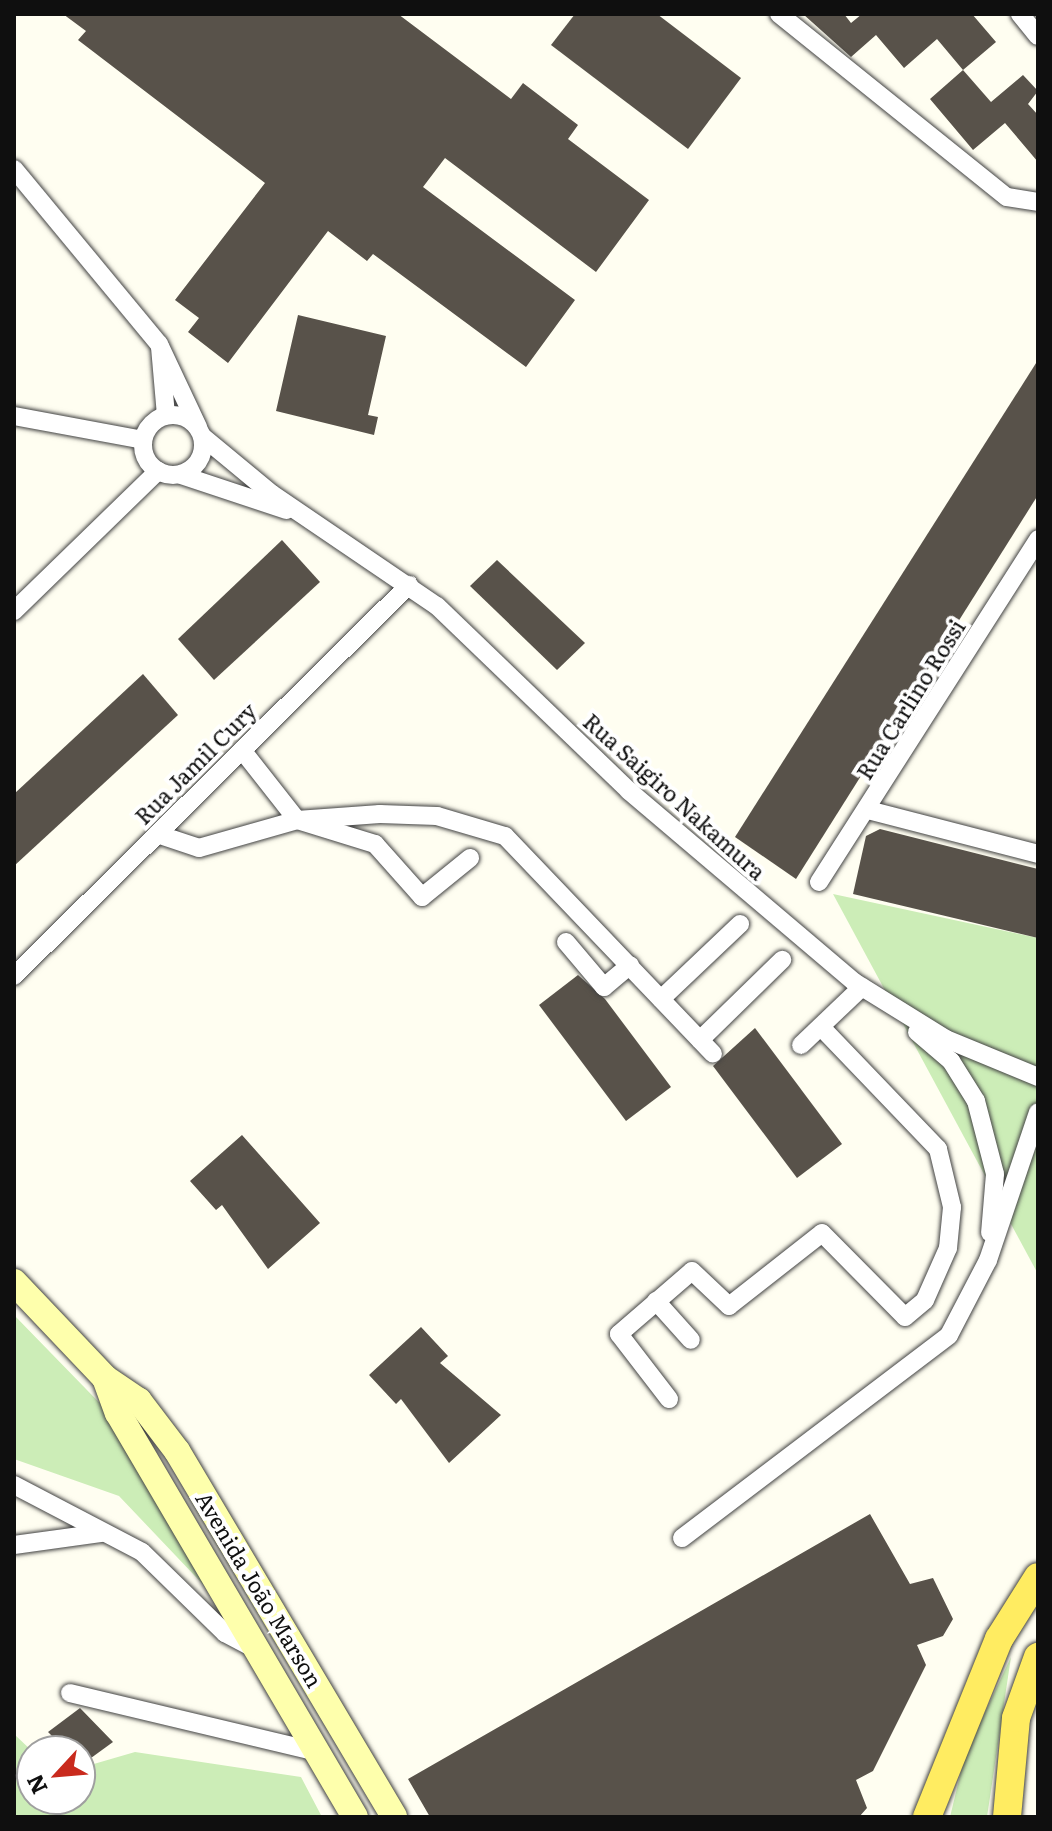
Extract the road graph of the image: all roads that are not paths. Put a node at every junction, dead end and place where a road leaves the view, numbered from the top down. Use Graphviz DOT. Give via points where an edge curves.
graph roads {
  1 [pos="779,14"];
  2 [pos="1020,14"];
  3 [pos="1038,36"];
  4 [pos="14,169"];
  5 [pos="1038,202"];
  6 [pos="159,344"];
  7 [pos="166,415"];
  8 [pos="14,416"];
  9 [pos="201,432"];
  10 [pos="143,440"];
  11 [pos="158,471"];
  12 [pos="181,475"];
  13 [pos="303,516"];
  14 [pos="1038,539"];
  15 [pos="409,585"];
  16 [pos="14,611"];
  17 [pos="242,750"];
  18 [pos="868,810"];
  19 [pos="297,820"];
  20 [pos="157,834"];
  21 [pos="1038,854"];
  22 [pos="470,858"];
  23 [pos="819,882"];
  24 [pos="740,924"];
  25 [pos="566,942"];
  26 [pos="782,960"];
  27 [pos="630,965"];
  28 [pos="14,976"];
  29 [pos="862,987"];
  30 [pos="661,999"];
  31 [pos="883,1002"];
  32 [pos="821,1027"];
  33 [pos="801,1045"];
  34 [pos="1038,1077"];
  35 [pos="1038,1112"];
  36 [pos="988,1260"];
  37 [pos="14,1282"];
  38 [pos="656,1301"];
  39 [pos="691,1340"];
  40 [pos="105,1378"];
  41 [pos="669,1399"];
  42 [pos="14,1485"];
  43 [pos="102,1533"];
  44 [pos="682,1538"];
  45 [pos="14,1545"];
  46 [pos="1038,1577"];
  47 [pos="259,1652"];
  48 [pos="1038,1657"];
  49 [pos="70,1693"];
  50 [pos="317,1752"];
  51 [pos="355,1817"];
  52 [pos="394,1817"];
  53 [pos="927,1817"];
  54 [pos="1007,1817"];
  1 -- 5 [label="street" via="1007,197"];
  2 -- 3 [label="street"];
  4 -- 6 [label="street, Rua Saigiro Nakamura"];
  6 -- 7 [label="street"];
  6 -- 9 [label="street, Rua Saigiro Nakamura"];
  7 -- 9 [label="street"];
  7 -- 10 [label="street"];
  8 -- 10 [label="street"];
  9 -- 12 [label="street" via="200,461"];
  9 -- 13 [label="street, Rua Saigiro Nakamura"];
  10 -- 11 [label="street"];
  11 -- 12 [label="street"];
  11 -- 16 [label="street"];
  12 -- 13 [label="street, Rua Saigiro Nakamura"];
  13 -- 15 [label="street, Rua Saigiro Nakamura"];
  14 -- 18 [label="street, Rua Carlino Rossi"];
  15 -- 17 [label="street, Rua Jamil Cury"];
  15 -- 29 [label="street, Rua Saigiro Nakamura" via="629,791"];
  17 -- 19 [label="street"];
  17 -- 20 [label="street, Rua Jamil Cury"];
  18 -- 21 [label="street"];
  18 -- 23 [label="street, Rua Carlino Rossi"];
  19 -- 20 [label="street" via="199,848"];
  19 -- 22 [label="street" via="375,844 422,897"];
  19 -- 27 [label="street" via="437,816 505,836"];
  20 -- 28 [label="street, Rua Jamil Cury"];
  24 -- 30 [label="street"];
  25 -- 27 [label="street" via="604,987"];
  26 -- 30 [label="street" via="706,1047"];
  27 -- 30 [label="street"];
  29 -- 31 [label="street, Rua Saigiro Nakamura"];
  29 -- 32 [label="street"];
  31 -- 34 [label="street, Rua Saigiro Nakamura" via="946,1039"];
  31 -- 36 [label="street" via="951,1061 976,1101 995,1174"];
  32 -- 33 [label="street"];
  32 -- 38 [label="street" via="938,1149 952,1207 948,1248 925,1300 910,1316 897,1313 822,1233 733,1305 692,1271"];
  35 -- 36 [label="street"];
  36 -- 44 [label="street" via="949,1335"];
  37 -- 40 [label="main road, Avenida João Marson"];
  38 -- 39 [label="street"];
  38 -- 41 [label="street" via="619,1340"];
  40 -- 47 [label="main road, Avenida João Marson" via="118,1413"];
  40 -- 52 [label="main road, Avenida João Marson" via="139,1401 203,1490"];
  42 -- 43 [label="street, Avenida João Marson"];
  43 -- 45 [label="street"];
  43 -- 47 [label="street, Avenida João Marson" via="142,1552 225,1633"];
  46 -- 53 [label="main road" via="999,1639"];
  47 -- 50 [label="main road, Avenida João Marson"];
  48 -- 54 [label="main road" via="1016,1718"];
  49 -- 50 [label="street"];
  50 -- 51 [label="main road, Avenida João Marson"];
}
